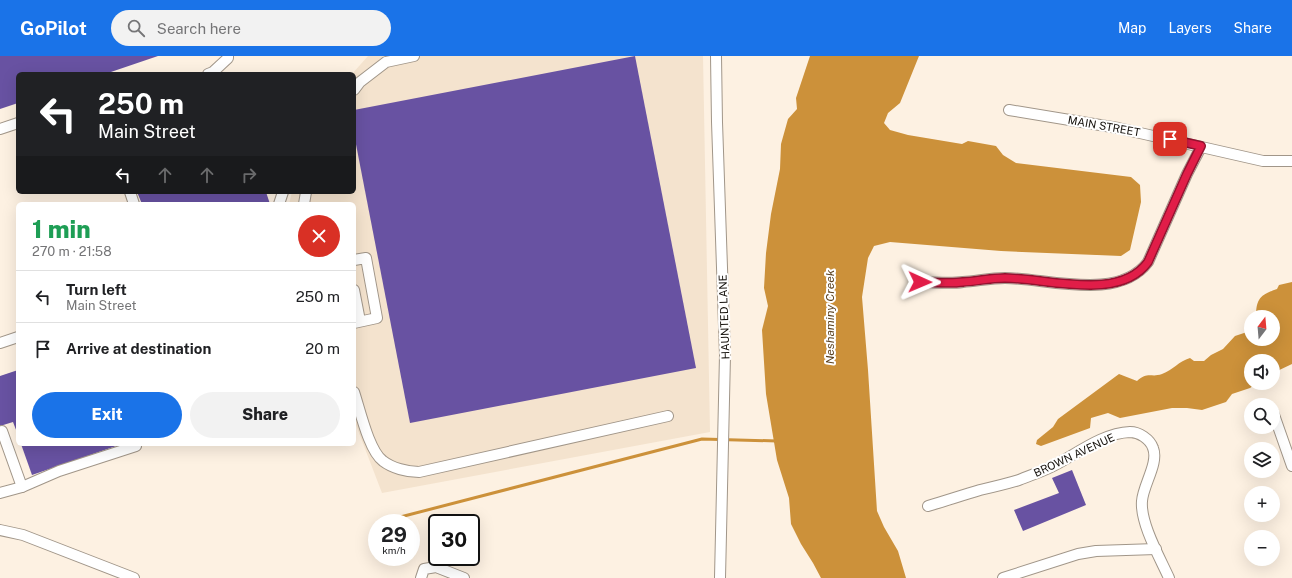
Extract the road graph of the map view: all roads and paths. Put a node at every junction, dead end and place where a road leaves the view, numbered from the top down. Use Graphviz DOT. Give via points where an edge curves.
graph roads {
  1 [pos="228,56"];
  2 [pos="414,56"];
  3 [pos="716,56"];
  4 [pos="213,72"];
  5 [pos="356,87"];
  6 [pos="1009,110"];
  7 [pos="16,125"];
  8 [pos="0,129"];
  9 [pos="1201,146"];
  10 [pos="1292,161"];
  11 [pos="356,260"];
  12 [pos="920,282"];
  13 [pos="356,311"];
  14 [pos="357,322"];
  15 [pos="16,337"];
  16 [pos="0,343"];
  17 [pos="356,398"];
  18 [pos="668,416"];
  19 [pos="2,431"];
  20 [pos="1280,432"];
  21 [pos="136,446"];
  22 [pos="1292,466"];
  23 [pos="22,487"];
  24 [pos="0,493"];
  25 [pos="928,506"];
  26 [pos="0,530"];
  27 [pos="1156,549"];
  28 [pos="134,578"];
  29 [pos="421,578"];
  30 [pos="464,578"];
  31 [pos="720,578"];
  32 [pos="1004,578"];
  33 [pos="1169,578"];
  1 -- 4 [label="street"];
  2 -- 5 [label="street" via="386,62"];
  3 -- 31 [label="street, HAUNTED LANE" via="726,355"];
  6 -- 9 [label="street, MAIN STREET" via="1118,128"];
  7 -- 8 [label="street"];
  9 -- 10 [label="street, MAIN STREET" via="1263,161"];
  9 -- 12 [label="street" via="1148,262 1130,278 1091,285 1006,278 946,283"];
  11 -- 14 [label="street" via="366,258 377,318"];
  13 -- 14 [label="street"];
  15 -- 16 [label="street"];
  17 -- 18 [label="street" via="377,455 383,462 410,472"];
  19 -- 23 [label="street"];
  20 -- 22 [label="street"];
  21 -- 23 [label="street" via="59,471"];
  23 -- 24 [label="street"];
  25 -- 27 [label="street, BROWN AVENUE" via="1018,480 1054,466 1101,440 1131,432 1146,438 1155,453 1142,502 1150,537"];
  26 -- 28 [label="street" via="22,535"];
  27 -- 32 [label="street" via="1078,554"];
  27 -- 33 [label="street, BROWN AVENUE"];
  29 -- 30 [label="street" via="424,569 436,567"];
}
